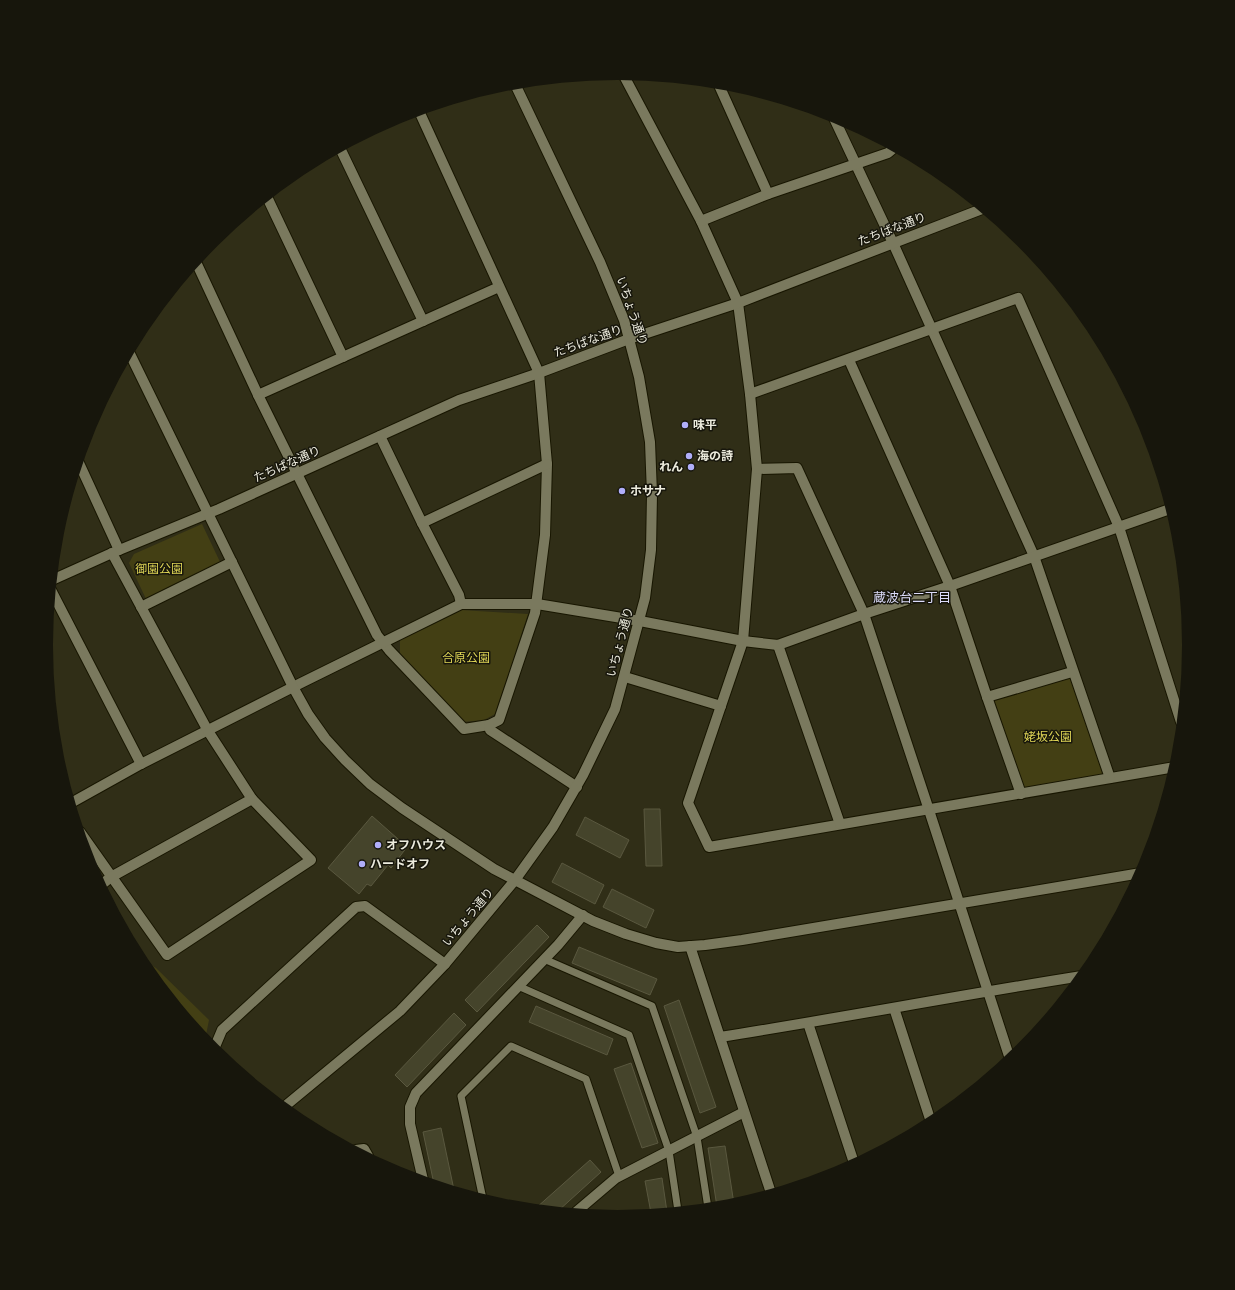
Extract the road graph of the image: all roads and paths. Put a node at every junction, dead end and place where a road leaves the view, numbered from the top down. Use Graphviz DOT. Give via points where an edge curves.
graph roads {
  1 [pos="626,80"];
  2 [pos="518,89"];
  3 [pos="721,90"];
  4 [pos="421,116"];
  5 [pos="838,125"];
  6 [pos="890,151"];
  7 [pos="342,152"];
  8 [pos="856,164"];
  9 [pos="768,194"];
  10 [pos="269,201"];
  11 [pos="978,211"];
  12 [pos="701,221"];
  13 [pos="893,243"];
  14 [pos="198,267"];
  15 [pos="499,287"];
  16 [pos="738,303"];
  17 [pos="423,321"];
  18 [pos="931,330"];
  19 [pos="629,339"];
  20 [pos="343,357"];
  21 [pos="132,358"];
  22 [pos="849,360"];
  23 [pos="539,373"];
  24 [pos="750,394"];
  25 [pos="258,395"];
  26 [pos="380,436"];
  27 [pos="547,464"];
  28 [pos="758,469"];
  29 [pos="81,470"];
  30 [pos="297,474"];
  31 [pos="1166,511"];
  32 [pos="209,513"];
  33 [pos="422,524"];
  34 [pos="1119,527"];
  35 [pos="115,551"];
  36 [pos="1034,556"];
  37 [pos="232,562"];
  38 [pos="57,578"];
  39 [pos="950,586"];
  40 [pos="55,598"];
  41 [pos="461,604"];
  42 [pos="537,604"];
  43 [pos="142,607"];
  44 [pos="864,614"];
  45 [pos="640,621"];
  46 [pos="743,641"];
  47 [pos="383,643"];
  48 [pos="778,645"];
  49 [pos="1072,672"];
  50 [pos="625,677"];
  51 [pos="293,687"];
  52 [pos="987,697"];
  53 [pos="721,706"];
  54 [pos="1178,712"];
  55 [pos="489,725"];
  56 [pos="208,731"];
  57 [pos="141,764"];
  58 [pos="1168,768"];
  59 [pos="1110,778"];
  60 [pos="576,787"];
  61 [pos="1021,794"];
  62 [pos="252,799"];
  63 [pos="75,801"];
  64 [pos="929,810"];
  65 [pos="840,824"];
  66 [pos="91,848"];
  67 [pos="1133,874"];
  68 [pos="111,877"];
  69 [pos="515,880"];
  70 [pos="105,882"];
  71 [pos="959,903"];
  72 [pos="583,915"];
  73 [pos="690,946"];
  74 [pos="544,959"];
  75 [pos="445,964"];
  76 [pos="1074,977"];
  77 [pos="518,986"];
  78 [pos="988,991"];
  79 [pos="894,1008"];
  80 [pos="808,1023"];
  81 [pos="720,1037"];
  82 [pos="217,1043"];
  83 [pos="1008,1052"];
  84 [pos="289,1103"];
  85 [pos="744,1112"];
  86 [pos="929,1115"];
  87 [pos="697,1137"];
  88 [pos="669,1151"];
  89 [pos="852,1158"];
  90 [pos="422,1175"];
  91 [pos="619,1176"];
  92 [pos="769,1188"];
  93 [pos="482,1193"];
  94 [pos="707,1202"];
  95 [pos="677,1206"];
  96 [pos="581,1208"];
  1 -- 12 [label="street"];
  2 -- 19 [label="street, いちょう通り" via="600,262"];
  3 -- 9 [label="street"];
  4 -- 15 [label="street"];
  5 -- 8 [label="street"];
  6 -- 8 [label="street"];
  7 -- 17 [label="street"];
  8 -- 9 [label="street"];
  8 -- 13 [label="street"];
  9 -- 12 [label="street"];
  10 -- 20 [label="street"];
  11 -- 13 [label="street, たちばな通り"];
  12 -- 16 [label="street"];
  13 -- 16 [label="street, たちばな通り"];
  13 -- 18 [label="street"];
  14 -- 25 [label="street"];
  15 -- 17 [label="street"];
  15 -- 23 [label="street"];
  16 -- 19 [label="street, たちばな通り"];
  16 -- 24 [label="street"];
  17 -- 20 [label="street"];
  18 -- 22 [label="street"];
  18 -- 34 [label="street" via="1018,298"];
  18 -- 36 [label="street"];
  19 -- 23 [label="street, たちばな通り"];
  19 -- 45 [label="street, いちょう通り" via="639,377 650,442 650,550"];
  20 -- 25 [label="street"];
  21 -- 32 [label="street"];
  22 -- 24 [label="street"];
  22 -- 39 [label="street"];
  23 -- 26 [label="street, たちばな通り" via="459,400"];
  23 -- 27 [label="street"];
  24 -- 28 [label="street"];
  25 -- 30 [label="street"];
  26 -- 30 [label="street, たちばな通り"];
  26 -- 33 [label="street"];
  27 -- 33 [label="street"];
  27 -- 42 [label="street" via="545,535"];
  28 -- 44 [label="street" via="797,468"];
  28 -- 46 [label="street"];
  29 -- 35 [label="street"];
  30 -- 32 [label="street, たちばな通り"];
  30 -- 47 [label="street"];
  31 -- 34 [label="street"];
  32 -- 35 [label="street, たちばな通り"];
  32 -- 37 [label="street"];
  33 -- 41 [label="street" via="459,595"];
  34 -- 36 [label="street"];
  34 -- 54 [label="street"];
  35 -- 38 [label="street, たちばな通り"];
  35 -- 43 [label="street"];
  36 -- 39 [label="street"];
  36 -- 49 [label="street"];
  37 -- 43 [label="street"];
  37 -- 51 [label="street"];
  39 -- 44 [label="street"];
  39 -- 52 [label="street"];
  40 -- 57 [label="street"];
  41 -- 42 [label="street"];
  41 -- 47 [label="street"];
  42 -- 45 [label="street"];
  42 -- 55 [label="street" via="499,720"];
  43 -- 56 [label="street"];
  44 -- 48 [label="street"];
  44 -- 64 [label="street"];
  45 -- 46 [label="street"];
  45 -- 50 [label="street, いちょう通り"];
  46 -- 48 [label="street"];
  46 -- 53 [label="street"];
  47 -- 51 [label="street"];
  47 -- 55 [label="street" via="464,729"];
  48 -- 65 [label="street"];
  49 -- 52 [label="street"];
  49 -- 59 [label="street"];
  50 -- 53 [label="street"];
  50 -- 60 [label="street, いちょう通り" via="615,709"];
  51 -- 56 [label="street"];
  51 -- 69 [label="street" via="325,738 370,784 494,869"];
  52 -- 61 [label="street"];
  53 -- 65 [label="street" via="688,803 709,847"];
  55 -- 60 [label="street" via="490,730"];
  56 -- 57 [label="street"];
  56 -- 62 [label="street"];
  57 -- 63 [label="street"];
  58 -- 59 [label="street"];
  59 -- 61 [label="street"];
  60 -- 69 [label="street, いちょう通り" via="553,827"];
  61 -- 64 [label="street"];
  62 -- 68 [label="street"];
  62 -- 68 [label="street" via="311,860 167,955"];
  64 -- 65 [label="street"];
  64 -- 71 [label="street"];
  66 -- 68 [label="street"];
  67 -- 71 [label="street"];
  68 -- 70 [label="street"];
  69 -- 72 [label="street"];
  69 -- 75 [label="street, いちょう通り"];
  71 -- 73 [label="street" via="705,946"];
  71 -- 78 [label="street"];
  72 -- 73 [label="street" via="626,934 656,943 678,947"];
  72 -- 74 [label="street"];
  73 -- 81 [label="street"];
  74 -- 77 [label="street"];
  74 -- 87 [label="lane" via="652,1006"];
  75 -- 82 [label="street" via="365,906 356,907 222,1030"];
  75 -- 84 [label="street, いちょう通り" via="400,1011"];
  76 -- 78 [label="street"];
  77 -- 88 [label="lane" via="629,1035"];
  77 -- 90 [label="street" via="416,1093 410,1107 410,1124"];
  78 -- 79 [label="street"];
  78 -- 83 [label="street"];
  79 -- 80 [label="street"];
  79 -- 86 [label="street"];
  80 -- 81 [label="street"];
  80 -- 89 [label="street"];
  81 -- 85 [label="street"];
  85 -- 87 [label="street"];
  85 -- 92 [label="street"];
  87 -- 88 [label="street"];
  87 -- 94 [label="lane"];
  88 -- 91 [label="street"];
  88 -- 95 [label="lane"];
  91 -- 93 [label="lane" via="586,1079 511,1046 461,1096"];
  91 -- 96 [label="street"];
}
